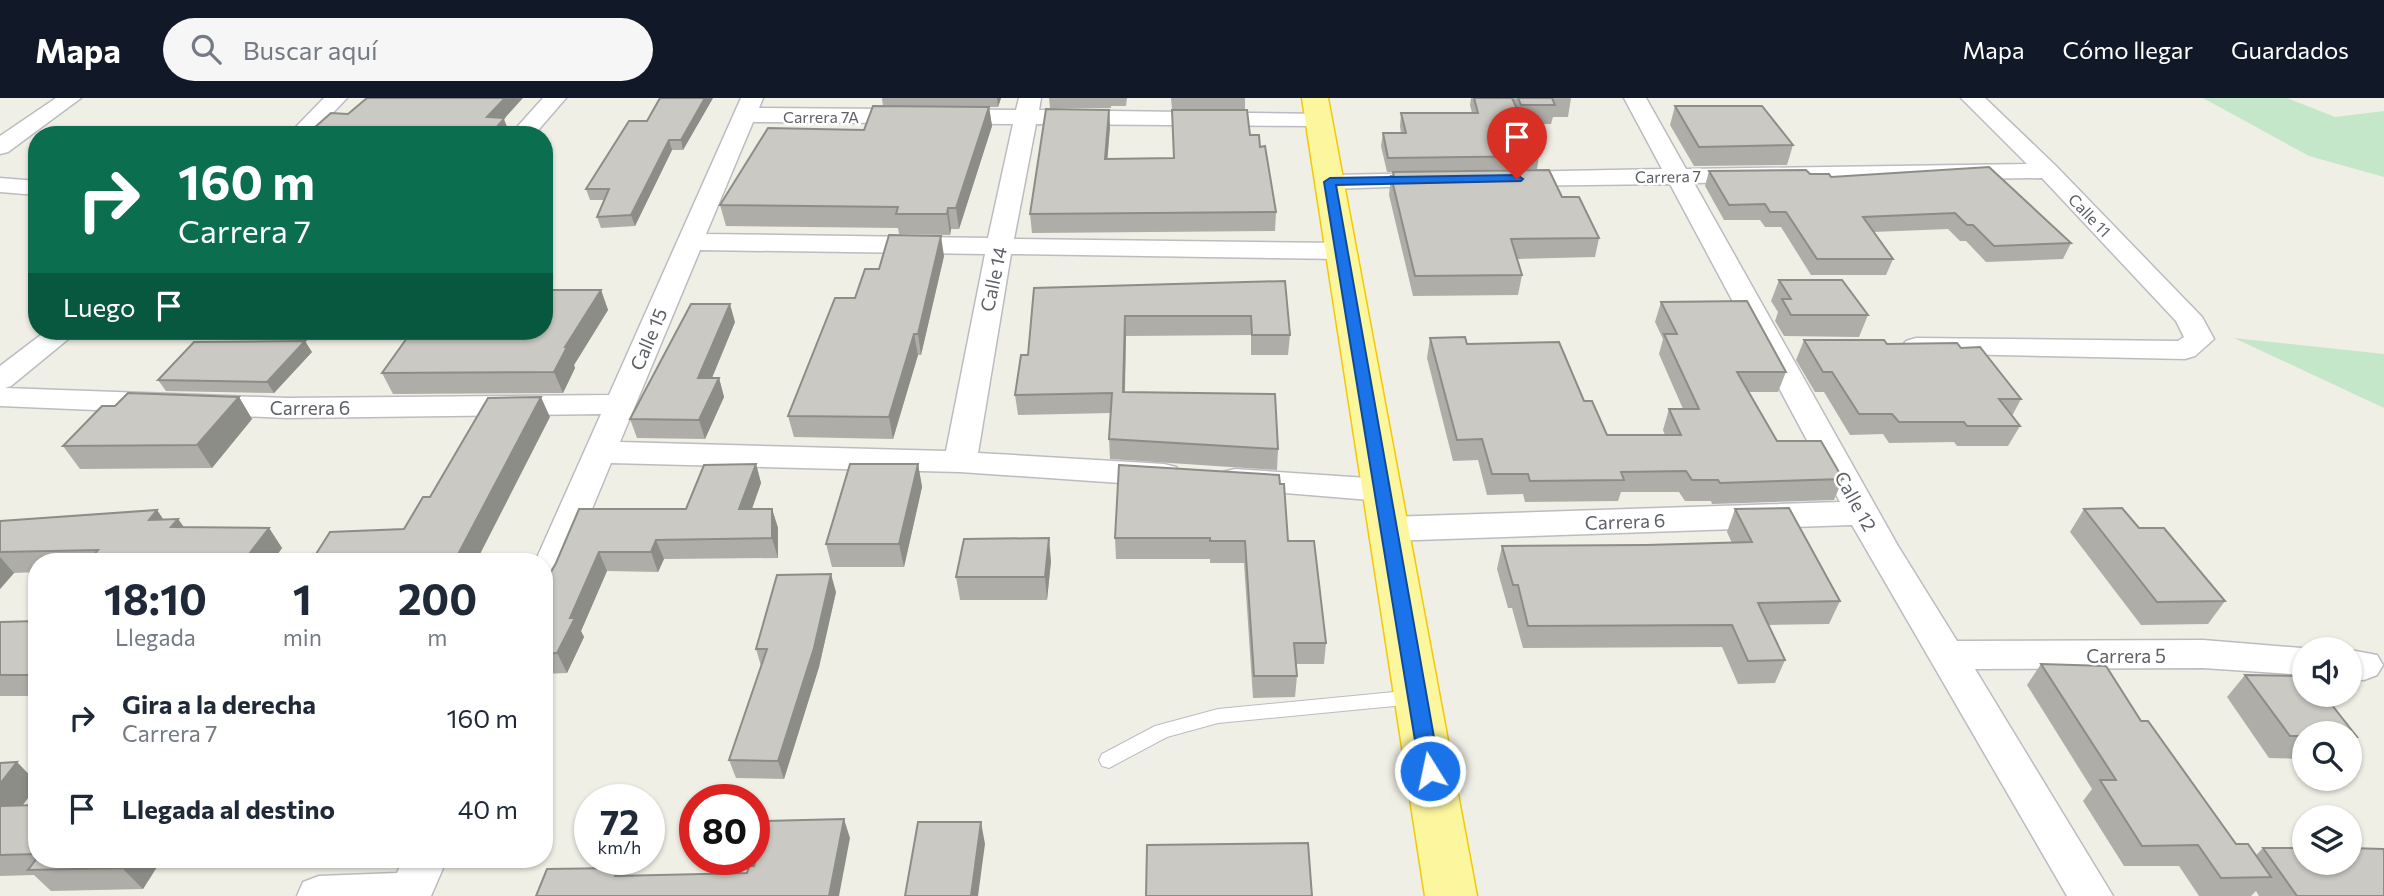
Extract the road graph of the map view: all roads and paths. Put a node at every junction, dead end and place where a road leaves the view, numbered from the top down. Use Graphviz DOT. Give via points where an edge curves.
graph roads {
  1 [pos="70,98"];
  2 [pos="336,98"];
  3 [pos="555,98"];
  4 [pos="1635,98"];
  5 [pos="1972,98"];
  6 [pos="748,107"];
  7 [pos="1028,107"];
  8 [pos="1317,109"];
  9 [pos="30,126"];
  10 [pos="308,126"];
  11 [pos="529,126"];
  12 [pos="28,127"];
  13 [pos="0,147"];
  14 [pos="2048,171"];
  15 [pos="1677,176"];
  16 [pos="1482,179"];
  17 [pos="1455,180"];
  18 [pos="1330,182"];
  19 [pos="0,185"];
  20 [pos="28,187"];
  21 [pos="690,242"];
  22 [pos="1001,244"];
  23 [pos="1341,251"];
  24 [pos="2200,339"];
  25 [pos="52,340"];
  26 [pos="1893,347"];
  27 [pos="0,380"];
  28 [pos="0,397"];
  29 [pos="620,404"];
  30 [pos="600,452"];
  31 [pos="960,461"];
  32 [pos="1382,490"];
  33 [pos="1863,513"];
  34 [pos="1388,528"];
  35 [pos="553,560"];
  36 [pos="1946,655"];
  37 [pos="2292,660"];
  38 [pos="1417,696"];
  39 [pos="1109,760"];
  40 [pos="415,883"];
  41 [pos="319,896"];
  42 [pos="1451,896"];
  43 [pos="2091,896"];
  1 -- 9 [label="street"];
  2 -- 10 [label="street"];
  3 -- 11 [label="street"];
  4 -- 15 [label="street, Calle 12"];
  5 -- 14 [label="street, Calle 11"];
  6 -- 7 [label="street, Carrera 7A"];
  6 -- 21 [label="street, Calle 15"];
  7 -- 8 [label="street, Carrera 7A"];
  7 -- 22 [label="street, Calle 14"];
  8 -- 18 [label="highway"];
  12 -- 13 [label="street"];
  14 -- 15 [label="street, Carrera 7"];
  14 -- 24 [label="street, Calle 11" via="2189,317"];
  15 -- 16 [label="street, Carrera 7"];
  15 -- 33 [label="street, Calle 12" via="1786,348"];
  17 -- 18 [label="street"];
  18 -- 23 [label="highway"];
  19 -- 20 [label="street"];
  21 -- 22 [label="street"];
  21 -- 29 [label="street, Calle 15"];
  22 -- 23 [label="street"];
  22 -- 31 [label="street, Calle 14"];
  23 -- 32 [label="highway"];
  24 -- 26 [label="street" via="2185,350"];
  25 -- 27 [label="street"];
  28 -- 29 [label="street, Carrera 6" via="287,408"];
  29 -- 30 [label="street, Calle 15"];
  30 -- 31 [label="street"];
  30 -- 35 [label="street, Calle 15"];
  31 -- 32 [label="street"];
  32 -- 34 [label="highway"];
  33 -- 34 [label="street, Carrera 6"];
  33 -- 36 [label="street, Calle 12"];
  34 -- 38 [label="highway"];
  36 -- 37 [label="street, Carrera 5" via="2203,654"];
  36 -- 43 [label="street, Calle 12"];
  38 -- 39 [label="lane" via="1219,716 1162,730"];
  38 -- 42 [label="highway"];
  40 -- 41 [label="street"];
}
